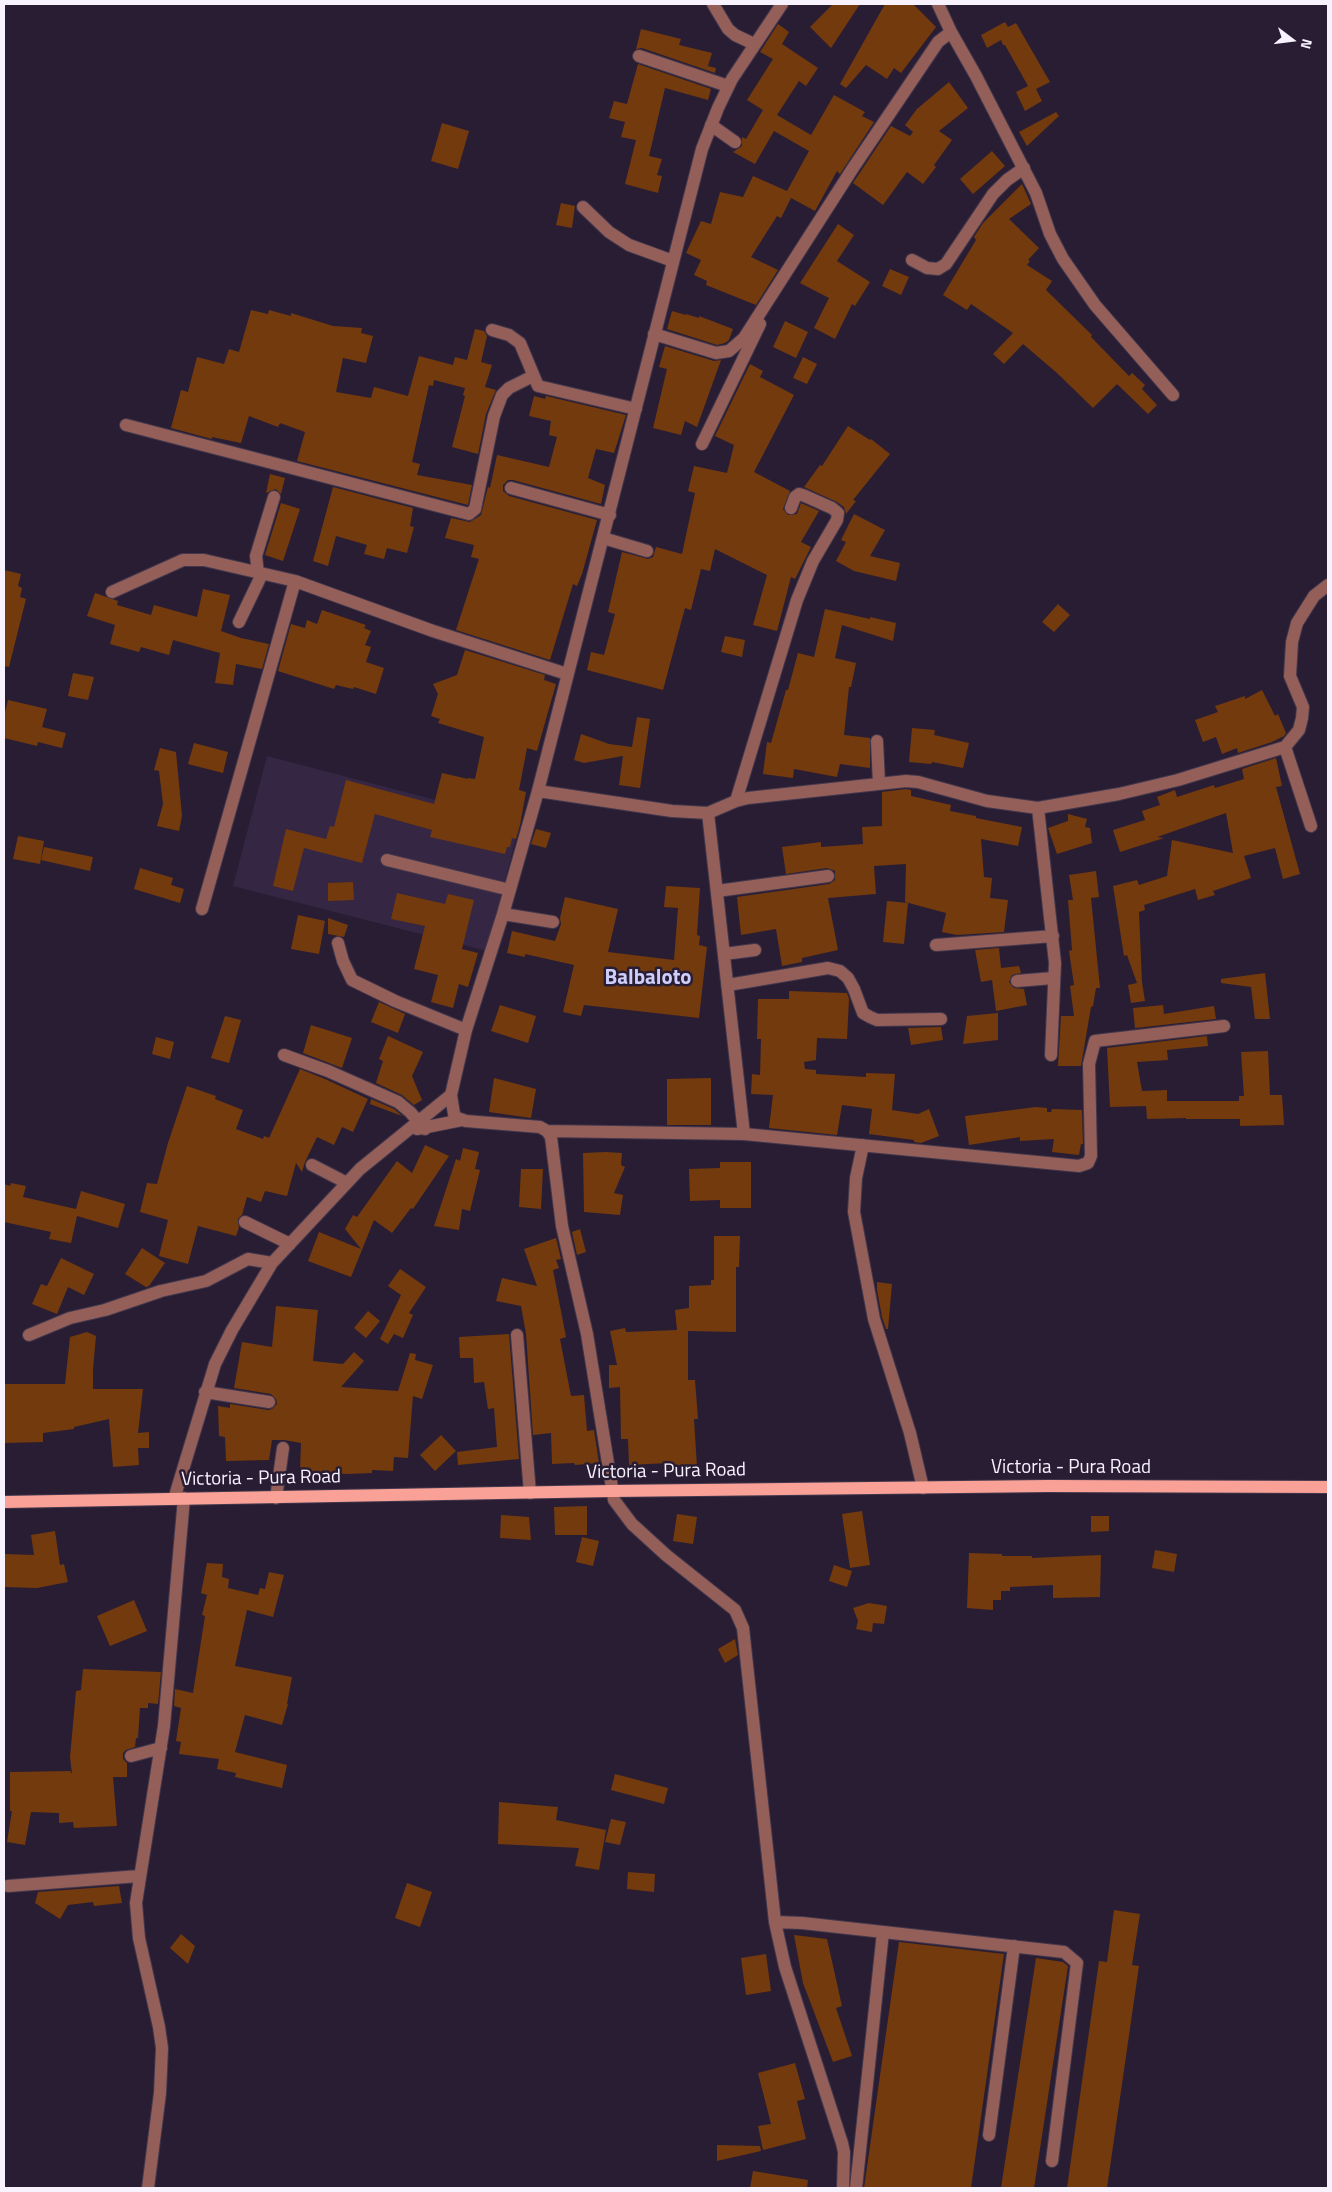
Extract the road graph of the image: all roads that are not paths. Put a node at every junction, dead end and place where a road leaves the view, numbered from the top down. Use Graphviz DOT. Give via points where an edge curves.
graph roads {
  1 [pos="713,4"];
  2 [pos="782,4"];
  3 [pos="938,4"];
  4 [pos="951,32"];
  5 [pos="754,44"];
  6 [pos="639,56"];
  7 [pos="728,86"];
  8 [pos="711,124"];
  9 [pos="735,142"];
  10 [pos="1024,168"];
  11 [pos="583,207"];
  12 [pos="912,260"];
  13 [pos="673,261"];
  14 [pos="775,290"];
  15 [pos="492,330"];
  16 [pos="654,334"];
  17 [pos="533,376"];
  18 [pos="1173,395"];
  19 [pos="636,410"];
  20 [pos="126,425"];
  21 [pos="702,444"];
  22 [pos="511,488"];
  23 [pos="274,497"];
  24 [pos="791,508"];
  25 [pos="610,515"];
  26 [pos="603,538"];
  27 [pos="647,551"];
  28 [pos="260,573"];
  29 [pos="295,580"];
  30 [pos="1328,585"];
  31 [pos="112,592"];
  32 [pos="239,622"];
  33 [pos="567,674"];
  34 [pos="877,742"];
  35 [pos="1285,746"];
  36 [pos="879,784"];
  37 [pos="538,791"];
  38 [pos="736,801"];
  39 [pos="1038,808"];
  40 [pos="708,813"];
  41 [pos="1311,826"];
  42 [pos="387,860"];
  43 [pos="828,876"];
  44 [pos="510,890"];
  45 [pos="717,891"];
  46 [pos="202,908"];
  47 [pos="503,914"];
  48 [pos="553,922"];
  49 [pos="1053,936"];
  50 [pos="338,943"];
  51 [pos="936,945"];
  52 [pos="755,950"];
  53 [pos="724,954"];
  54 [pos="1053,978"];
  55 [pos="1017,981"];
  56 [pos="728,985"];
  57 [pos="940,1019"];
  58 [pos="1224,1026"];
  59 [pos="466,1030"];
  60 [pos="284,1055"];
  61 [pos="1051,1055"];
  62 [pos="451,1096"];
  63 [pos="462,1120"];
  64 [pos="418,1127"];
  65 [pos="547,1131"];
  66 [pos="744,1134"];
  67 [pos="863,1145"];
  68 [pos="312,1166"];
  69 [pos="348,1182"];
  70 [pos="245,1222"];
  71 [pos="290,1244"];
  72 [pos="272,1263"];
  73 [pos="28,1335"];
  74 [pos="517,1335"];
  75 [pos="206,1392"];
  76 [pos="269,1402"];
  77 [pos="282,1448"];
  78 [pos="1328,1487"];
  79 [pos="923,1488"];
  80 [pos="611,1491"];
  81 [pos="530,1493"];
  82 [pos="276,1498"];
  83 [pos="179,1499"];
  84 [pos="4,1502"];
  85 [pos="160,1748"];
  86 [pos="131,1756"];
  87 [pos="139,1876"];
  88 [pos="8,1886"];
  89 [pos="775,1922"];
  90 [pos="883,1932"];
  91 [pos="1014,1946"];
  92 [pos="989,2135"];
  93 [pos="1052,2161"];
  94 [pos="148,2188"];
  95 [pos="843,2188"];
  96 [pos="856,2188"];
  1 -- 5 [label="street" via="728,29"];
  2 -- 5 [label="street"];
  3 -- 4 [label="street"];
  4 -- 10 [label="street"];
  4 -- 14 [label="street" via="938,42 922,65"];
  5 -- 7 [label="street"];
  6 -- 7 [label="street"];
  7 -- 8 [label="street"];
  8 -- 9 [label="street"];
  8 -- 13 [label="street"];
  10 -- 12 [label="street" via="993,194 946,264 938,269 927,268"];
  10 -- 18 [label="street" via="1063,259 1095,306"];
  11 -- 13 [label="street" via="609,232 629,245"];
  13 -- 16 [label="street"];
  14 -- 16 [label="street" via="744,338 729,351 716,353"];
  14 -- 21 [label="street"];
  15 -- 17 [label="street" via="509,335 520,343"];
  16 -- 19 [label="street"];
  17 -- 19 [label="street" via="538,386 544,389"];
  17 -- 20 [label="street" via="502,395 494,416 475,509 469,514"];
  19 -- 25 [label="street"];
  22 -- 25 [label="street"];
  23 -- 28 [label="street" via="256,556"];
  24 -- 38 [label="street" via="799,494 838,513 797,600"];
  25 -- 26 [label="street"];
  26 -- 27 [label="street"];
  26 -- 33 [label="street"];
  28 -- 29 [label="street"];
  28 -- 31 [label="street" via="204,560 183,560"];
  28 -- 32 [label="street"];
  29 -- 33 [label="street" via="433,631"];
  29 -- 46 [label="street"];
  30 -- 35 [label="street" via="1314,596 1297,623 1290,676 1303,707 1302,718 1299,730"];
  33 -- 37 [label="street"];
  34 -- 36 [label="street"];
  35 -- 39 [label="street" via="1178,780"];
  35 -- 41 [label="street"];
  36 -- 38 [label="street"];
  36 -- 39 [label="street" via="918,782 987,802"];
  37 -- 40 [label="street" via="672,811"];
  37 -- 44 [label="street"];
  38 -- 40 [label="street"];
  39 -- 49 [label="street"];
  40 -- 45 [label="street"];
  42 -- 44 [label="street"];
  43 -- 45 [label="street"];
  44 -- 47 [label="street"];
  45 -- 53 [label="street"];
  47 -- 48 [label="street"];
  47 -- 59 [label="street"];
  49 -- 51 [label="street"];
  49 -- 54 [label="street"];
  50 -- 59 [label="street" via="352,980 395,1002"];
  52 -- 53 [label="street"];
  53 -- 56 [label="street"];
  54 -- 55 [label="street"];
  54 -- 61 [label="street"];
  56 -- 57 [label="street" via="828,968 848,978 863,1013 870,1017 877,1020"];
  56 -- 66 [label="street"];
  58 -- 67 [label="street" via="1094,1041 1089,1064 1091,1156 1088,1163 1079,1166"];
  59 -- 62 [label="street"];
  60 -- 64 [label="street" via="398,1102"];
  62 -- 63 [label="street" via="452,1109"];
  62 -- 64 [label="street"];
  63 -- 64 [label="street"];
  63 -- 65 [label="street" via="540,1127"];
  64 -- 69 [label="street" via="380,1152"];
  65 -- 66 [label="street"];
  65 -- 80 [label="street" via="562,1226 587,1334"];
  66 -- 67 [label="street"];
  67 -- 79 [label="street" via="856,1178 854,1212 874,1319 910,1433"];
  68 -- 69 [label="street"];
  69 -- 71 [label="street"];
  70 -- 71 [label="street"];
  71 -- 72 [label="street"];
  72 -- 73 [label="street" via="248,1259 206,1281 70,1318"];
  72 -- 75 [label="street" via="232,1330"];
  74 -- 81 [label="street"];
  75 -- 76 [label="street"];
  75 -- 83 [label="street"];
  77 -- 82 [label="street"];
  78 -- 79 [label="main road, Victoria - Pura Road"];
  79 -- 80 [label="main road, Victoria - Pura Road"];
  80 -- 81 [label="main road, Victoria - Pura Road"];
  80 -- 89 [label="street" via="632,1524 739,1617 743,1628"];
  81 -- 82 [label="main road, Victoria - Pura Road"];
  82 -- 83 [label="main road, Victoria - Pura Road"];
  83 -- 84 [label="main road, Victoria - Pura Road"];
  83 -- 85 [label="street" via="172,1648"];
  85 -- 86 [label="street"];
  85 -- 87 [label="street"];
  87 -- 88 [label="street"];
  87 -- 94 [label="street" via="136,1903 139,1938 162,2048"];
  89 -- 90 [label="street"];
  89 -- 95 [label="street" via="785,1966 842,2143"];
  90 -- 91 [label="street"];
  90 -- 96 [label="street"];
  91 -- 92 [label="street"];
  91 -- 93 [label="street" via="1064,1952 1077,1963"];
}
